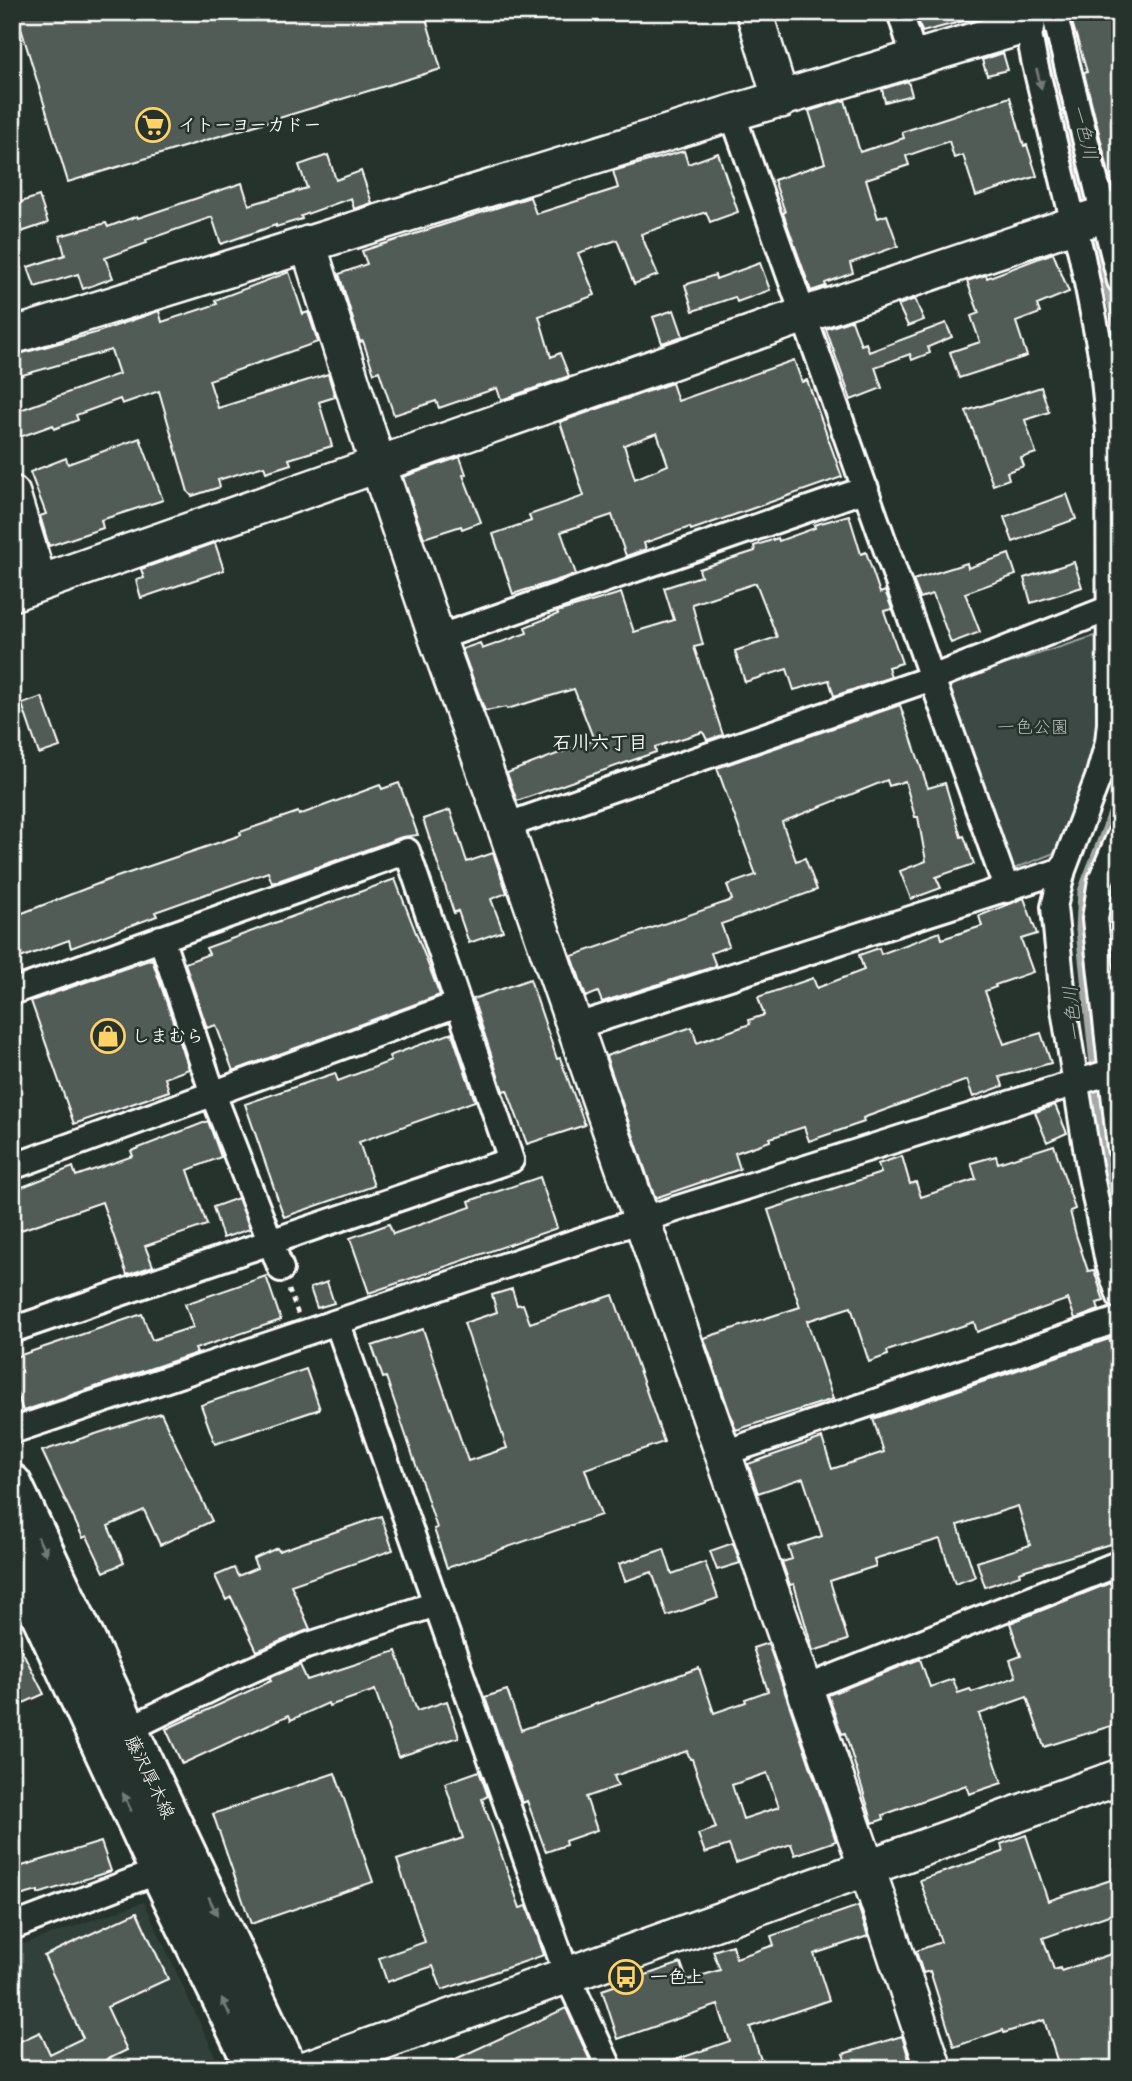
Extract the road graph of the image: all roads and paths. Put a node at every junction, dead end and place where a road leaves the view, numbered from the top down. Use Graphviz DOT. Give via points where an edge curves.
graph roads {
  1 [pos="754,12"];
  2 [pos="900,12"];
  3 [pos="1035,17"];
  4 [pos="914,57"];
  5 [pos="781,100"];
  6 [pos="732,113"];
  7 [pos="1094,217"];
  8 [pos="308,244"];
  9 [pos="1120,281"];
  10 [pos="804,315"];
  11 [pos="12,336"];
  12 [pos="378,465"];
  13 [pos="866,489"];
  14 [pos="12,494"];
  15 [pos="26,588"];
  16 [pos="1108,609"];
  17 [pos="437,638"];
  18 [pos="932,678"];
  19 [pos="505,825"];
  20 [pos="1120,835"];
  21 [pos="1063,870"];
  22 [pos="1007,890"];
  23 [pos="161,938"];
  24 [pos="12,992"];
  25 [pos="458,1004"];
  26 [pos="574,1027"];
  27 [pos="1098,1077"];
  28 [pos="212,1094"];
  29 [pos="1120,1148"];
  30 [pos="12,1167"];
  31 [pos="641,1220"];
  32 [pos="271,1242"];
  33 [pos="281,1269"];
  34 [pos="1120,1297"];
  35 [pos="1120,1319"];
  36 [pos="337,1322"];
  37 [pos="12,1330"];
  38 [pos="305,1333"];
  39 [pos="12,1431"];
  40 [pos="721,1454"];
  41 [pos="12,1484"];
  42 [pos="12,1552"];
  43 [pos="1120,1563"];
  44 [pos="436,1604"];
  45 [pos="804,1689"];
  46 [pos="127,1730"];
  47 [pos="1120,1776"];
  48 [pos="175,1864"];
  49 [pos="867,1868"];
  50 [pos="12,1927"];
  51 [pos="567,1975"];
  52 [pos="256,2069"];
  53 [pos="288,2069"];
  54 [pos="306,2069"];
  55 [pos="610,2069"];
  56 [pos="934,2069"];
  1 -- 5 [label="street"];
  2 -- 4 [label="street"];
  3 -- 4 [label="street"];
  3 -- 7 [label="street"];
  4 -- 5 [label="street"];
  5 -- 6 [label="street"];
  6 -- 8 [label="street"];
  6 -- 10 [label="street"];
  7 -- 9 [label="street"];
  7 -- 10 [label="street"];
  7 -- 16 [label="street" via="1109,431"];
  8 -- 11 [label="street"];
  8 -- 12 [label="street"];
  10 -- 12 [label="street"];
  10 -- 13 [label="street"];
  12 -- 15 [label="street"];
  12 -- 17 [label="street"];
  13 -- 17 [label="street"];
  13 -- 18 [label="street"];
  14 -- 15 [label="street"];
  16 -- 18 [label="street"];
  16 -- 21 [label="street" via="1108,742"];
  17 -- 19 [label="street"];
  18 -- 19 [label="street"];
  18 -- 22 [label="street"];
  19 -- 26 [label="street"];
  20 -- 27 [label="street" via="1101,880 1095,919"];
  21 -- 22 [label="street"];
  21 -- 27 [label="street" via="1054,907 1056,942"];
  22 -- 26 [label="street"];
  23 -- 24 [label="street"];
  23 -- 25 [label="street" via="407,851"];
  23 -- 28 [label="street"];
  25 -- 28 [label="street"];
  25 -- 32 [label="street" via="511,1160"];
  26 -- 31 [label="street"];
  27 -- 29 [label="street"];
  27 -- 31 [label="street"];
  27 -- 34 [label="street" via="1098,1216"];
  28 -- 30 [label="street"];
  28 -- 32 [label="street"];
  31 -- 36 [label="street"];
  31 -- 40 [label="street"];
  32 -- 33 [label="street"];
  32 -- 37 [label="street"];
  33 -- 38 [label="path"];
  35 -- 40 [label="street"];
  36 -- 38 [label="street"];
  36 -- 44 [label="street"];
  38 -- 39 [label="street"];
  40 -- 45 [label="street"];
  41 -- 46 [label="main road, 藤沢厚木線, one-way"];
  48 -- 42 [label="main road, 藤沢厚木線, one-way"];
  43 -- 45 [label="street"];
  44 -- 46 [label="street" via="306,1646"];
  44 -- 51 [label="street"];
  45 -- 49 [label="street"];
  46 -- 48 [label="main road, 藤沢厚木線"];
  47 -- 49 [label="street"];
  48 -- 50 [label="street"];
  52 -- 48 [label="main road, 藤沢厚木線, one-way"];
  48 -- 53 [label="main road, 藤沢厚木線, one-way"];
  49 -- 51 [label="street"];
  49 -- 56 [label="street"];
  51 -- 54 [label="street"];
  51 -- 55 [label="street"];
}
